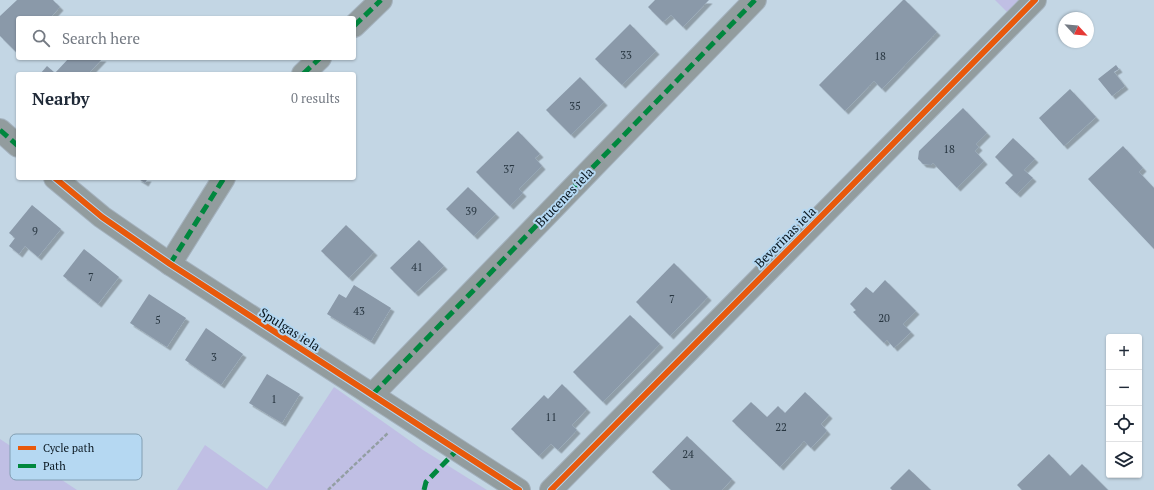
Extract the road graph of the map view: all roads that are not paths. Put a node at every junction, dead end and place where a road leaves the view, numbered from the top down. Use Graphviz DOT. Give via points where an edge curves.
graph roads {
  1 [pos="381,0"];
  2 [pos="755,0"];
  3 [pos="1036,0"];
  4 [pos="356,24"];
  5 [pos="318,60"];
  6 [pos="306,72"];
  7 [pos="0,130"];
  8 [pos="16,144"];
  9 [pos="57,180"];
  10 [pos="223,180"];
  11 [pos="170,264"];
  12 [pos="374,394"];
  13 [pos="519,490"];
  14 [pos="551,490"];
  1 -- 4 [label="street"];
  2 -- 12 [label="street, Brucenes iela"];
  3 -- 14 [label="street, Beverīnas iela"];
  5 -- 6 [label="street"];
  7 -- 8 [label="street"];
  9 -- 11 [label="street, Spulgas iela" via="102,217"];
  10 -- 11 [label="street"];
  11 -- 12 [label="street, Spulgas iela"];
  12 -- 13 [label="street, Spulgas iela"];
}
